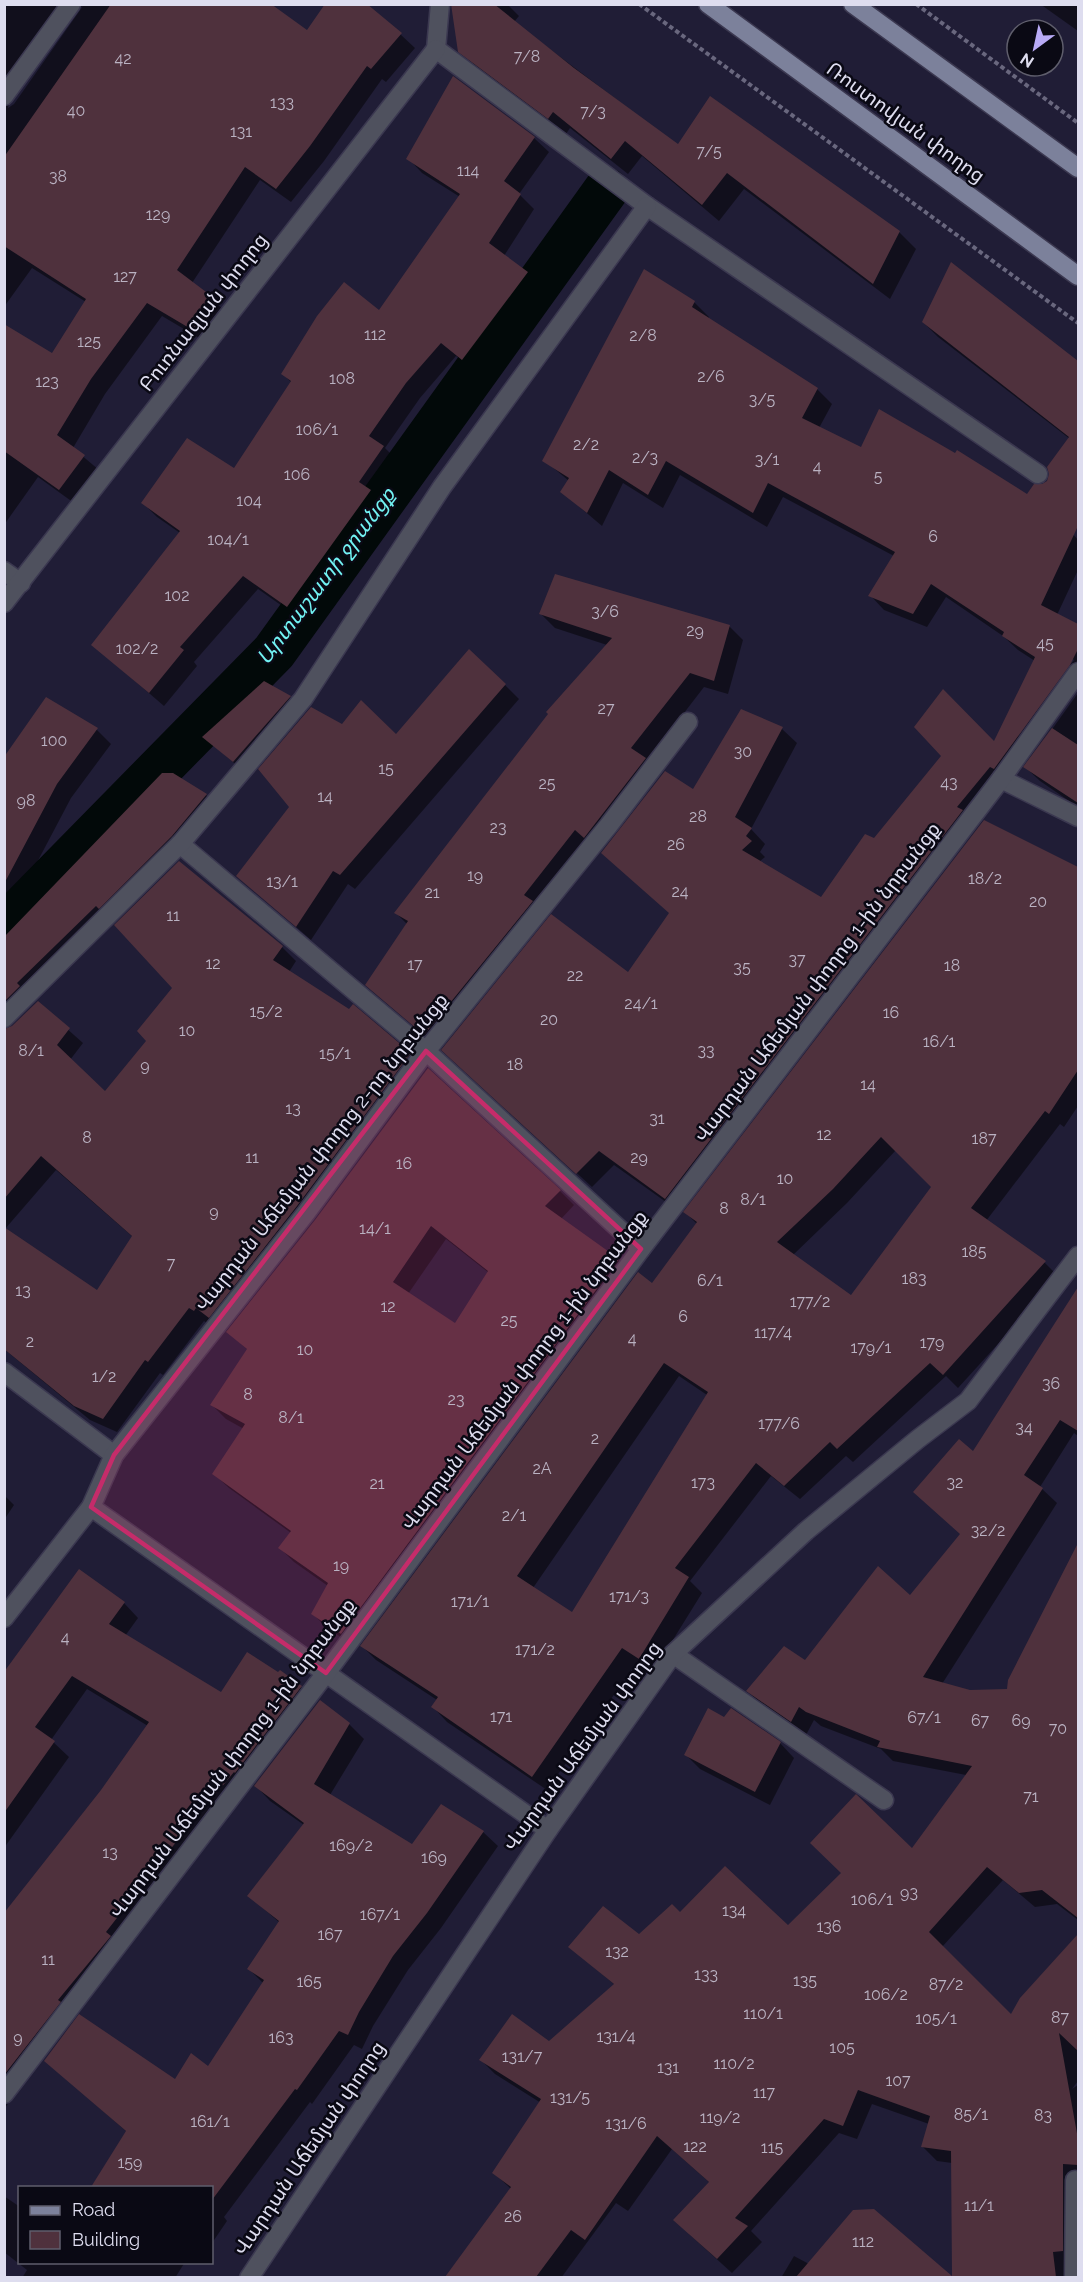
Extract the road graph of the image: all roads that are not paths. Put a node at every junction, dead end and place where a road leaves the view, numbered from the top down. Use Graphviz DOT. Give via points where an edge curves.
graph roads {
  1 [pos="71,4"];
  2 [pos="440,4"];
  3 [pos="708,4"];
  4 [pos="853,4"];
  5 [pos="436,49"];
  6 [pos="4,96"];
  7 [pos="1078,168"];
  8 [pos="646,206"];
  9 [pos="1078,276"];
  10 [pos="1038,474"];
  11 [pos="4,571"];
  12 [pos="21,583"];
  13 [pos="4,603"];
  14 [pos="1078,672"];
  15 [pos="688,722"];
  16 [pos="1001,779"];
  17 [pos="1078,818"];
  18 [pos="180,844"];
  19 [pos="4,1018"];
  20 [pos="426,1051"];
  21 [pos="641,1249"];
  22 [pos="1078,1256"];
  23 [pos="4,1372"];
  24 [pos="114,1455"];
  25 [pos="91,1507"];
  26 [pos="4,1618"];
  27 [pos="674,1654"];
  28 [pos="326,1673"];
  29 [pos="884,1800"];
  30 [pos="548,1830"];
  31 [pos="4,2094"];
  32 [pos="1075,2180"];
  33 [pos="249,2277"];
  34 [pos="1074,2277"];
  1 -- 6 [label="street"];
  2 -- 5 [label="street"];
  3 -- 9 [label="main road, Ռոստովյան փողոց"];
  4 -- 7 [label="main road"];
  5 -- 8 [label="street"];
  5 -- 12 [label="street, Բուռնազյան փողոց"];
  8 -- 10 [label="street"];
  8 -- 18 [label="street" via="442,487 303,699"];
  11 -- 12 [label="street"];
  12 -- 13 [label="street, Բուռնազյան փողոց"];
  14 -- 16 [label="street, Վարդան Աճեմյան փողոց 1-ին նրբանցք"];
  15 -- 20 [label="street, Վարդան Աճեմյան փողոց 2-րդ նրբանցք"];
  16 -- 17 [label="street"];
  16 -- 21 [label="street, Վարդան Աճեմյան փողոց 1-ին նրբանցք"];
  18 -- 19 [label="street"];
  18 -- 20 [label="street"];
  20 -- 21 [label="street"];
  20 -- 24 [label="street, Վարդան Աճեմյան փողոց 2-րդ նրբանցք" via="306,1212"];
  21 -- 28 [label="street, Վարդան Աճեմյան փողոց 1-ին նրբանցք"];
  22 -- 27 [label="street, Վարդան Աճեմյան փողոց" via="968,1401 806,1531"];
  23 -- 24 [label="street"];
  24 -- 25 [label="street, Վարդան Աճեմյան փողոց 2-րդ նրբանցք"];
  25 -- 26 [label="street, Վարդան Աճեմյան փողոց 2-րդ նրբանցք"];
  25 -- 28 [label="street"];
  27 -- 29 [label="street"];
  27 -- 30 [label="street, Վարդան Աճեմյան փողոց"];
  28 -- 30 [label="street"];
  28 -- 31 [label="street, Վարդան Աճեմյան փողոց 1-ին նրբանցք"];
  30 -- 33 [label="street, Վարդան Աճեմյան փողոց"];
  32 -- 34 [label="street"];
}
